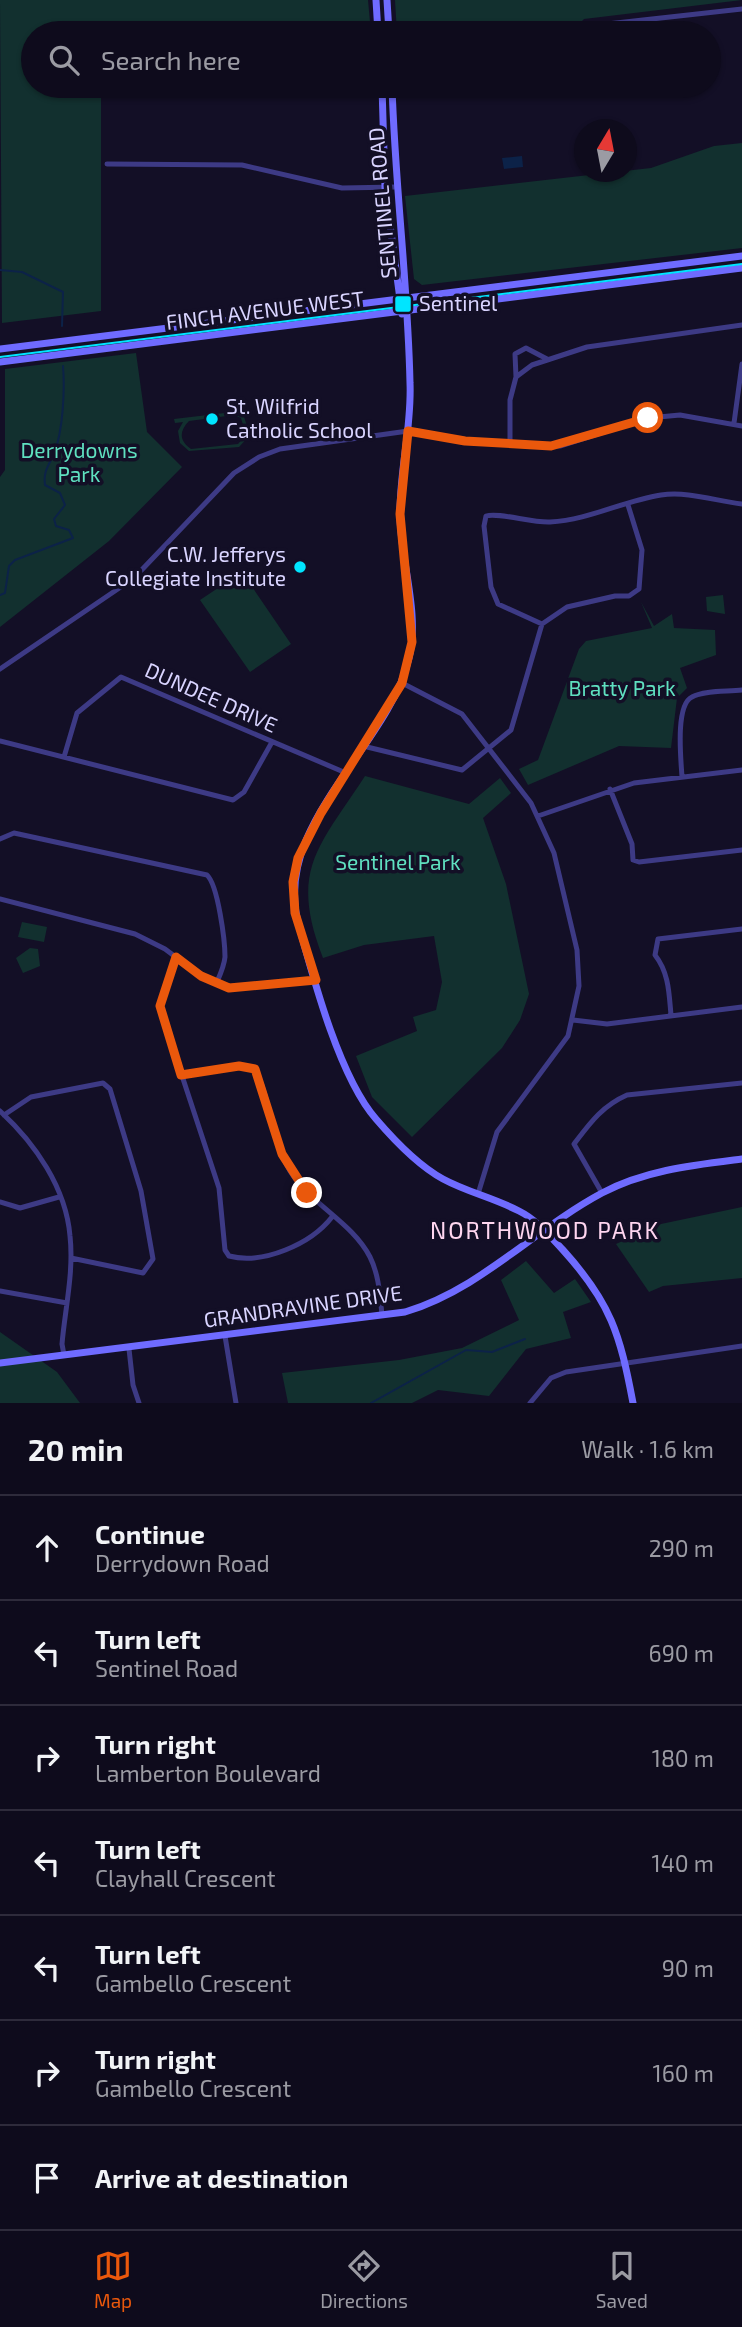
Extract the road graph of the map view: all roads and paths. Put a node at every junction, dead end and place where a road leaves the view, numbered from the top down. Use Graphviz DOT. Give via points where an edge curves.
graph roads {
  1 [pos="376,0"];
  2 [pos="387,0"];
  3 [pos="742,9"];
  4 [pos="377,21"];
  5 [pos="388,21"];
  6 [pos="634,21"];
  7 [pos="382,98"];
  8 [pos="392,98"];
  9 [pos="107,164"];
  10 [pos="396,187"];
  11 [pos="384,188"];
  12 [pos="742,256"];
  13 [pos="742,268"];
  14 [pos="408,296"];
  15 [pos="398,297"];
  16 [pos="404,314"];
  17 [pos="742,325"];
  18 [pos="0,349"];
  19 [pos="547,359"];
  20 [pos="0,362"];
  21 [pos="742,364"];
  22 [pos="516,377"];
  23 [pos="734,423"];
  24 [pos="742,426"];
  25 [pos="408,431"];
  26 [pos="510,444"];
  27 [pos="742,504"];
  28 [pos="628,505"];
  29 [pos="542,624"];
  30 [pos="0,669"];
  31 [pos="402,683"];
  32 [pos="742,690"];
  33 [pos="0,741"];
  34 [pos="272,742"];
  35 [pos="363,745"];
  36 [pos="491,750"];
  37 [pos="64,757"];
  38 [pos="742,770"];
  39 [pos="346,773"];
  40 [pos="682,777"];
  41 [pos="610,789"];
  42 [pos="538,816"];
  43 [pos="0,839"];
  44 [pos="742,850"];
  45 [pos="0,899"];
  46 [pos="742,929"];
  47 [pos="176,957"];
  48 [pos="316,980"];
  49 [pos="216,984"];
  50 [pos="742,1007"];
  51 [pos="671,1015"];
  52 [pos="573,1020"];
  53 [pos="181,1075"];
  54 [pos="742,1083"];
  55 [pos="2,1113"];
  56 [pos="742,1159"];
  57 [pos="602,1193"];
  58 [pos="478,1194"];
  59 [pos="59,1197"];
  60 [pos="0,1202"];
  61 [pos="332,1217"];
  62 [pos="545,1231"];
  63 [pos="71,1258"];
  64 [pos="0,1291"];
  65 [pos="67,1303"];
  66 [pos="382,1315"];
  67 [pos="225,1336"];
  68 [pos="742,1346"];
  69 [pos="129,1349"];
  70 [pos="64,1356"];
  71 [pos="625,1362"];
  72 [pos="0,1363"];
  73 [pos="139,1403"];
  74 [pos="236,1403"];
  75 [pos="530,1403"];
  76 [pos="633,1403"];
  1 -- 4 [label="street"];
  2 -- 5 [label="street"];
  3 -- 6 [label="street"];
  7 -- 11 [label="street, SENTINEL ROAD"];
  8 -- 10 [label="street, SENTINEL ROAD"];
  9 -- 11 [label="street" via="238,165 341,188"];
  10 -- 11 [label="street"];
  10 -- 14 [label="street, SENTINEL ROAD"];
  11 -- 15 [label="street, SENTINEL ROAD"];
  12 -- 14 [label="street, FINCH AVENUE WEST"];
  13 -- 16 [label="street, FINCH AVENUE WEST"];
  14 -- 15 [label="street, FINCH AVENUE WEST"];
  14 -- 16 [label="street, SENTINEL ROAD"];
  15 -- 16 [label="street, SENTINEL ROAD"];
  15 -- 18 [label="street, FINCH AVENUE WEST"];
  16 -- 20 [label="street, FINCH AVENUE WEST"];
  16 -- 25 [label="street, SENTINEL ROAD" via="411,388"];
  17 -- 19 [label="street" via="599,345"];
  19 -- 22 [label="street"];
  19 -- 22 [label="street" via="526,348 519,350 515,354"];
  21 -- 23 [label="street"];
  22 -- 26 [label="street" via="510,400"];
  23 -- 24 [label="street"];
  23 -- 26 [label="street" via="680,415 648,418 560,446"];
  25 -- 26 [label="street"];
  25 -- 30 [label="street" via="291,446 246,464 134,578"];
  25 -- 31 [label="street, SENTINEL ROAD" via="400,514 412,642"];
  27 -- 28 [label="street" via="675,494"];
  28 -- 29 [label="street" via="642,550 636,593 566,607"];
  28 -- 29 [label="street" via="569,521 533,523 494,514 485,517 491,587 498,604"];
  29 -- 36 [label="street" via="514,726"];
  31 -- 35 [label="street, SENTINEL ROAD"];
  31 -- 36 [label="street" via="458,711"];
  32 -- 40 [label="street" via="693,696 686,702 680,741"];
  33 -- 37 [label="street"];
  34 -- 37 [label="street" via="244,792 233,800"];
  34 -- 37 [label="street, DUNDEE DRIVE" via="121,677 77,713"];
  34 -- 39 [label="street, DUNDEE DRIVE"];
  35 -- 36 [label="street" via="462,770"];
  35 -- 39 [label="street, SENTINEL ROAD"];
  36 -- 42 [label="street"];
  38 -- 40 [label="street"];
  39 -- 48 [label="street, SENTINEL ROAD" via="304,842 294,875 295,913"];
  40 -- 41 [label="street"];
  41 -- 42 [label="street"];
  41 -- 44 [label="street" via="634,860"];
  42 -- 52 [label="street" via="559,868 577,950 579,986"];
  43 -- 49 [label="street" via="14,833 207,875 215,887 225,952"];
  45 -- 47 [label="street" via="135,934"];
  46 -- 51 [label="street" via="658,939 655,955 667,979"];
  47 -- 49 [label="street"];
  47 -- 53 [label="street" via="160,1006"];
  48 -- 49 [label="street" via="248,988"];
  48 -- 58 [label="street, SENTINEL ROAD" via="344,1066 367,1108 430,1171"];
  50 -- 51 [label="street"];
  51 -- 52 [label="street" via="607,1024"];
  52 -- 58 [label="street" via="562,1045 496,1132"];
  53 -- 61 [label="street" via="239,1066 255,1069 289,1169"];
  53 -- 61 [label="street" via="219,1188 229,1256 265,1254 296,1245"];
  54 -- 57 [label="street" via="627,1096 612,1102 574,1144"];
  55 -- 59 [label="street" via="33,1145"];
  55 -- 63 [label="street" via="31,1097 103,1083 110,1089 141,1191 153,1259 144,1273"];
  56 -- 57 [label="street, GRANDRAVINE DRIVE" via="678,1167"];
  57 -- 62 [label="street, GRANDRAVINE DRIVE"];
  58 -- 62 [label="street, SENTINEL ROAD" via="523,1213"];
  59 -- 60 [label="street" via="20,1208"];
  59 -- 63 [label="street"];
  61 -- 66 [label="street" via="360,1242 371,1259"];
  62 -- 66 [label="street, GRANDRAVINE DRIVE" via="448,1296"];
  62 -- 71 [label="street, SENTINEL ROAD" via="603,1300"];
  63 -- 65 [label="street"];
  64 -- 65 [label="street"];
  65 -- 70 [label="street"];
  66 -- 67 [label="street, GRANDRAVINE DRIVE"];
  67 -- 69 [label="street, GRANDRAVINE DRIVE"];
  67 -- 74 [label="street"];
  68 -- 71 [label="street"];
  69 -- 70 [label="street, GRANDRAVINE DRIVE"];
  69 -- 73 [label="street"];
  70 -- 72 [label="street, GRANDRAVINE DRIVE"];
  71 -- 75 [label="street" via="551,1378"];
  71 -- 76 [label="street, SENTINEL ROAD"];
}
